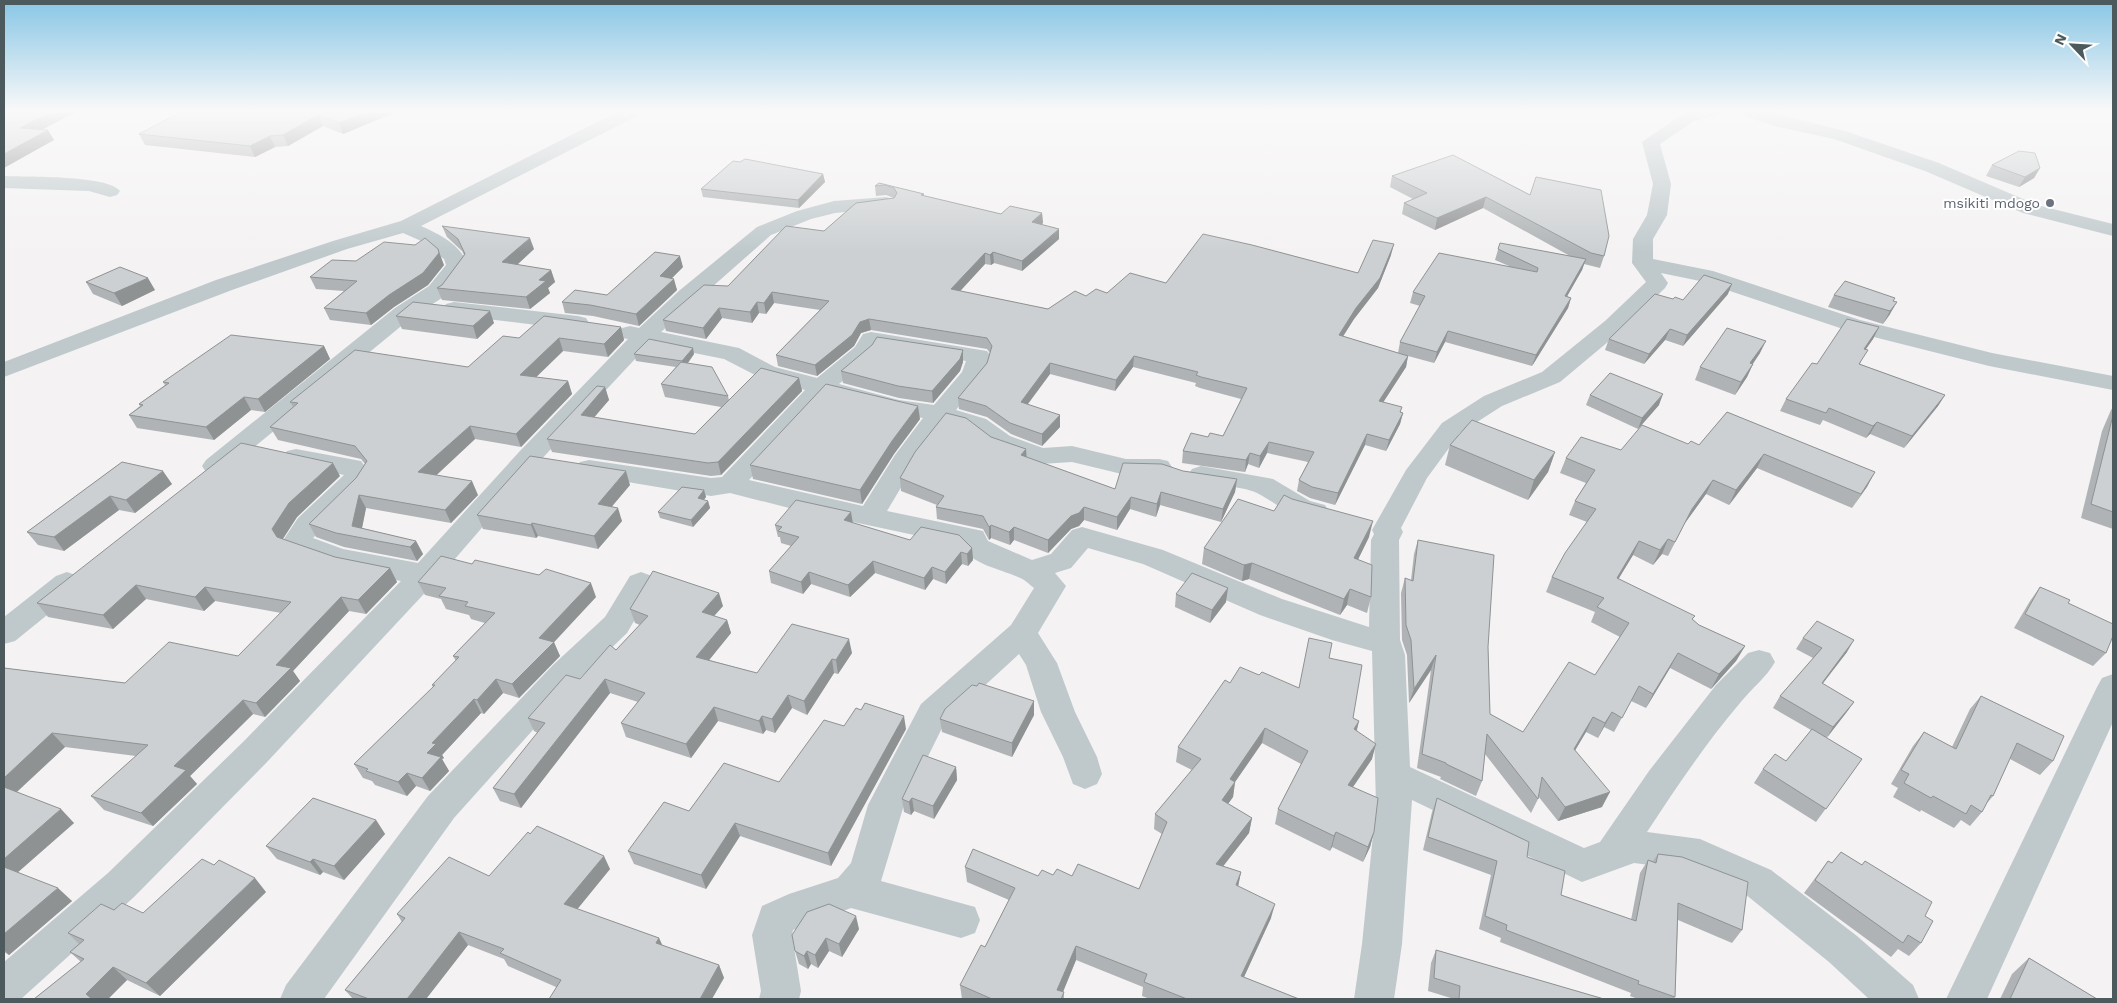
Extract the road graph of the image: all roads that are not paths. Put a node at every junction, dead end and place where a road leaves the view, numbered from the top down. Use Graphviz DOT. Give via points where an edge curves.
graph roads {
  1 [pos="539,159"];
  2 [pos="1655,159"];
  3 [pos="1906,159"];
  4 [pos="4,182"];
  5 [pos="110,191"];
  6 [pos="886,203"];
  7 [pos="408,225"];
  8 [pos="2113,230"];
  9 [pos="1643,263"];
  10 [pos="416,306"];
  11 [pos="644,336"];
  12 [pos="4,370"];
  13 [pos="2113,383"];
  14 [pos="822,386"];
  15 [pos="940,413"];
  16 [pos="256,434"];
  17 [pos="528,458"];
  18 [pos="195,482"];
  19 [pos="730,484"];
  20 [pos="870,516"];
  21 [pos="1333,517"];
  22 [pos="1359,524"];
  23 [pos="1386,530"];
  24 [pos="88,567"];
  25 [pos="1031,570"];
  26 [pos="425,575"];
  27 [pos="642,584"];
  28 [pos="4,633"];
  29 [pos="1022,633"];
  30 [pos="1384,640"];
  31 [pos="1759,662"];
  32 [pos="2113,687"];
  33 [pos="1085,774"];
  34 [pos="1395,776"];
  35 [pos="1613,854"];
  36 [pos="850,891"];
  37 [pos="961,920"];
  38 [pos="4,988"];
  39 [pos="300,999"];
  40 [pos="779,999"];
  41 [pos="1374,999"];
  42 [pos="1899,999"];
  43 [pos="1966,999"];
  1 -- 7 [label="street"];
  2 -- 9 [label="street" via="1662,184 1657,215 1643,239"];
  3 -- 8 [label="street" via="2030,209"];
  4 -- 5 [label="street" via="85,184"];
  6 -- 11 [label="street" via="834,206 764,231"];
  7 -- 10 [label="street" via="437,240 439,247 450,252 457,266 444,285"];
  7 -- 12 [label="street" via="224,285"];
  9 -- 13 [label="street" via="1705,276 1854,325 1989,359"];
  9 -- 23 [label="street" via="1656,282 1613,326 1551,377 1493,400 1451,428 1415,476"];
  10 -- 11 [label="street" via="606,328"];
  10 -- 16 [label="street" via="403,313"];
  11 -- 14 [label="street" via="731,353 767,372"];
  11 -- 17 [label="street"];
  14 -- 15 [label="street" via="898,407"];
  14 -- 15 [label="street" via="864,351 871,339 979,356 974,374"];
  14 -- 19 [label="street"];
  15 -- 20 [label="street" via="904,461"];
  15 -- 21 [label="street" via="977,424 1001,442 1041,456 1072,454 1126,468 1162,467 1263,485 1300,507"];
  16 -- 18 [label="street"];
  16 -- 26 [label="street" via="269,450 352,467 359,476 301,533 296,542 312,550"];
  17 -- 19 [label="street" via="711,487"];
  17 -- 26 [label="street"];
  19 -- 20 [label="street"];
  20 -- 25 [label="street" via="973,538 976,547"];
  22 -- 23 [label="street"];
  23 -- 30 [label="street"];
  24 -- 28 [label="street"];
  25 -- 29 [label="street" via="1051,586"];
  25 -- 30 [label="street" via="1061,561 1082,537 1152,557 1271,607 1343,632"];
  26 -- 38 [label="street" via="121,885"];
  27 -- 39 [label="street" via="616,625 564,674 441,807"];
  29 -- 33 [label="street" via="1041,663"];
  29 -- 36 [label="street" via="933,713 886,805 867,870"];
  30 -- 34 [label="street" via="1389,655"];
  31 -- 35 [label="street" via="1728,694 1661,781"];
  32 -- 43 [label="street"];
  34 -- 35 [label="street" via="1582,865"];
  34 -- 41 [label="street" via="1382,944"];
  35 -- 42 [label="street" via="1634,848 1700,855 1758,882"];
  36 -- 37 [label="street"];
  36 -- 40 [label="street" via="776,919 772,935 781,991"];
}
